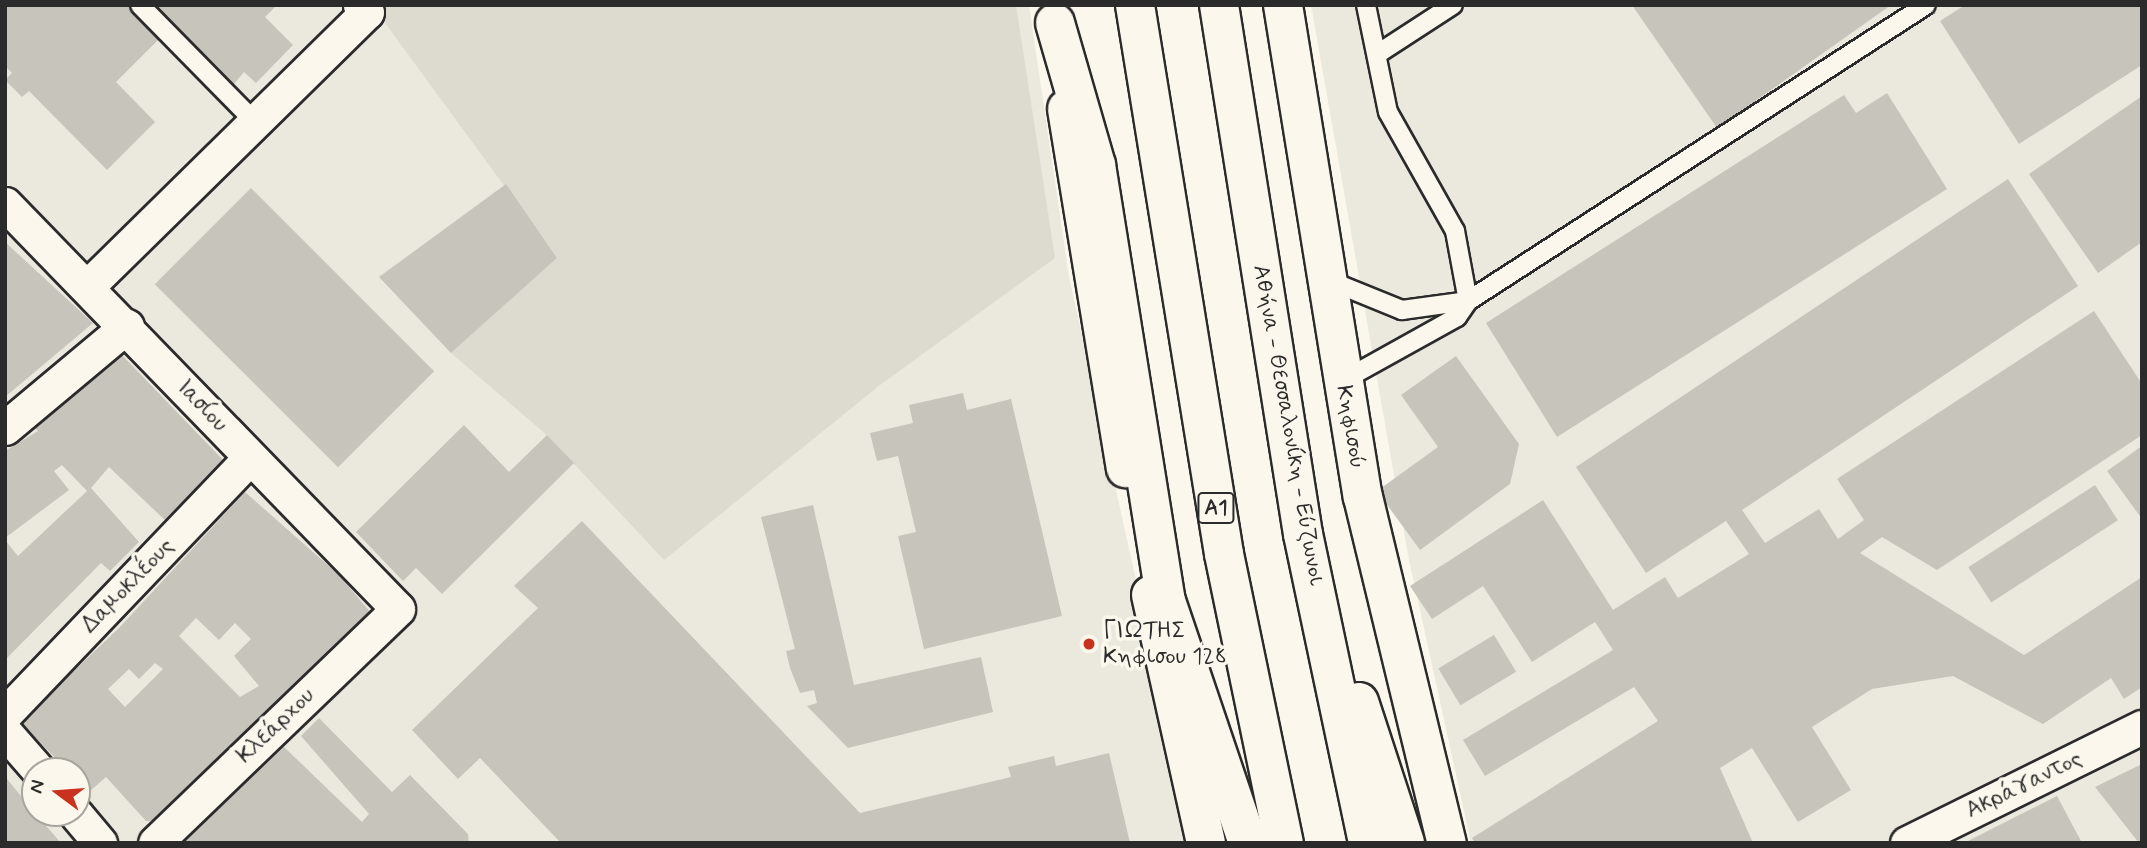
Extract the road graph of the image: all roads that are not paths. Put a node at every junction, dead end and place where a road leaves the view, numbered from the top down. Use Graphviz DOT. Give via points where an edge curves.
graph roads {
  1 [pos="140,5"];
  2 [pos="1135,5"];
  3 [pos="1219,5"];
  4 [pos="1283,5"];
  5 [pos="1366,5"];
  6 [pos="1453,5"];
  7 [pos="1926,5"];
  8 [pos="363,9"];
  9 [pos="1054,14"];
  10 [pos="1379,52"];
  11 [pos="255,122"];
  12 [pos="5,204"];
  13 [pos="1324,278"];
  14 [pos="87,286"];
  15 [pos="1468,301"];
  16 [pos="127,326"];
  17 [pos="1342,381"];
  18 [pos="5,428"];
  19 [pos="250,458"];
  20 [pos="1303,534"];
  21 [pos="398,609"];
  22 [pos="5,714"];
  23 [pos="2142,727"];
  24 [pos="5,732"];
  25 [pos="27,757"];
  26 [pos="87,827"];
  27 [pos="100,843"];
  28 [pos="155,843"];
  29 [pos="1206,843"];
  30 [pos="1248,843"];
  31 [pos="1284,843"];
  32 [pos="1368,843"];
  33 [pos="1405,843"];
  34 [pos="1447,843"];
  35 [pos="1907,843"];
  1 -- 11 [label="lane"];
  2 -- 31 [label="main road, Α1" via="1224,554"];
  3 -- 20 [label="main road, Αθήνα - Θεσσαλονίκη - Εύζωνοι"];
  4 -- 13 [label="main road, Κηφισού"];
  5 -- 10 [label="lane"];
  6 -- 10 [label="lane"];
  7 -- 15 [label="lane"];
  8 -- 11 [label="street"];
  9 -- 29 [label="main road" via="1097,316"];
  9 -- 30 [label="main road" via="1096,165 1166,601"];
  10 -- 15 [label="lane" via="1388,112 1455,231"];
  11 -- 14 [label="street"];
  12 -- 14 [label="street, Ιασίου"];
  13 -- 15 [label="lane" via="1402,310"];
  13 -- 17 [label="main road, Κηφισού"];
  14 -- 16 [label="street, Ιασίου"];
  15 -- 17 [label="lane" via="1458,317"];
  16 -- 18 [label="street"];
  16 -- 19 [label="street, Ιασίου"];
  17 -- 34 [label="main road, Κηφισού"];
  19 -- 21 [label="street, Ιασίου"];
  19 -- 22 [label="street, Δαμοκλέους"];
  20 -- 32 [label="main road, Αθήνα - Θεσσαλονίκη - Εύζωνοι"];
  20 -- 33 [label="main road"];
  21 -- 28 [label="street, Κλεάρχου"];
  23 -- 35 [label="street, Ακράγαντος"];
  24 -- 25 [label="street"];
  26 -- 27 [label="street"];
}
